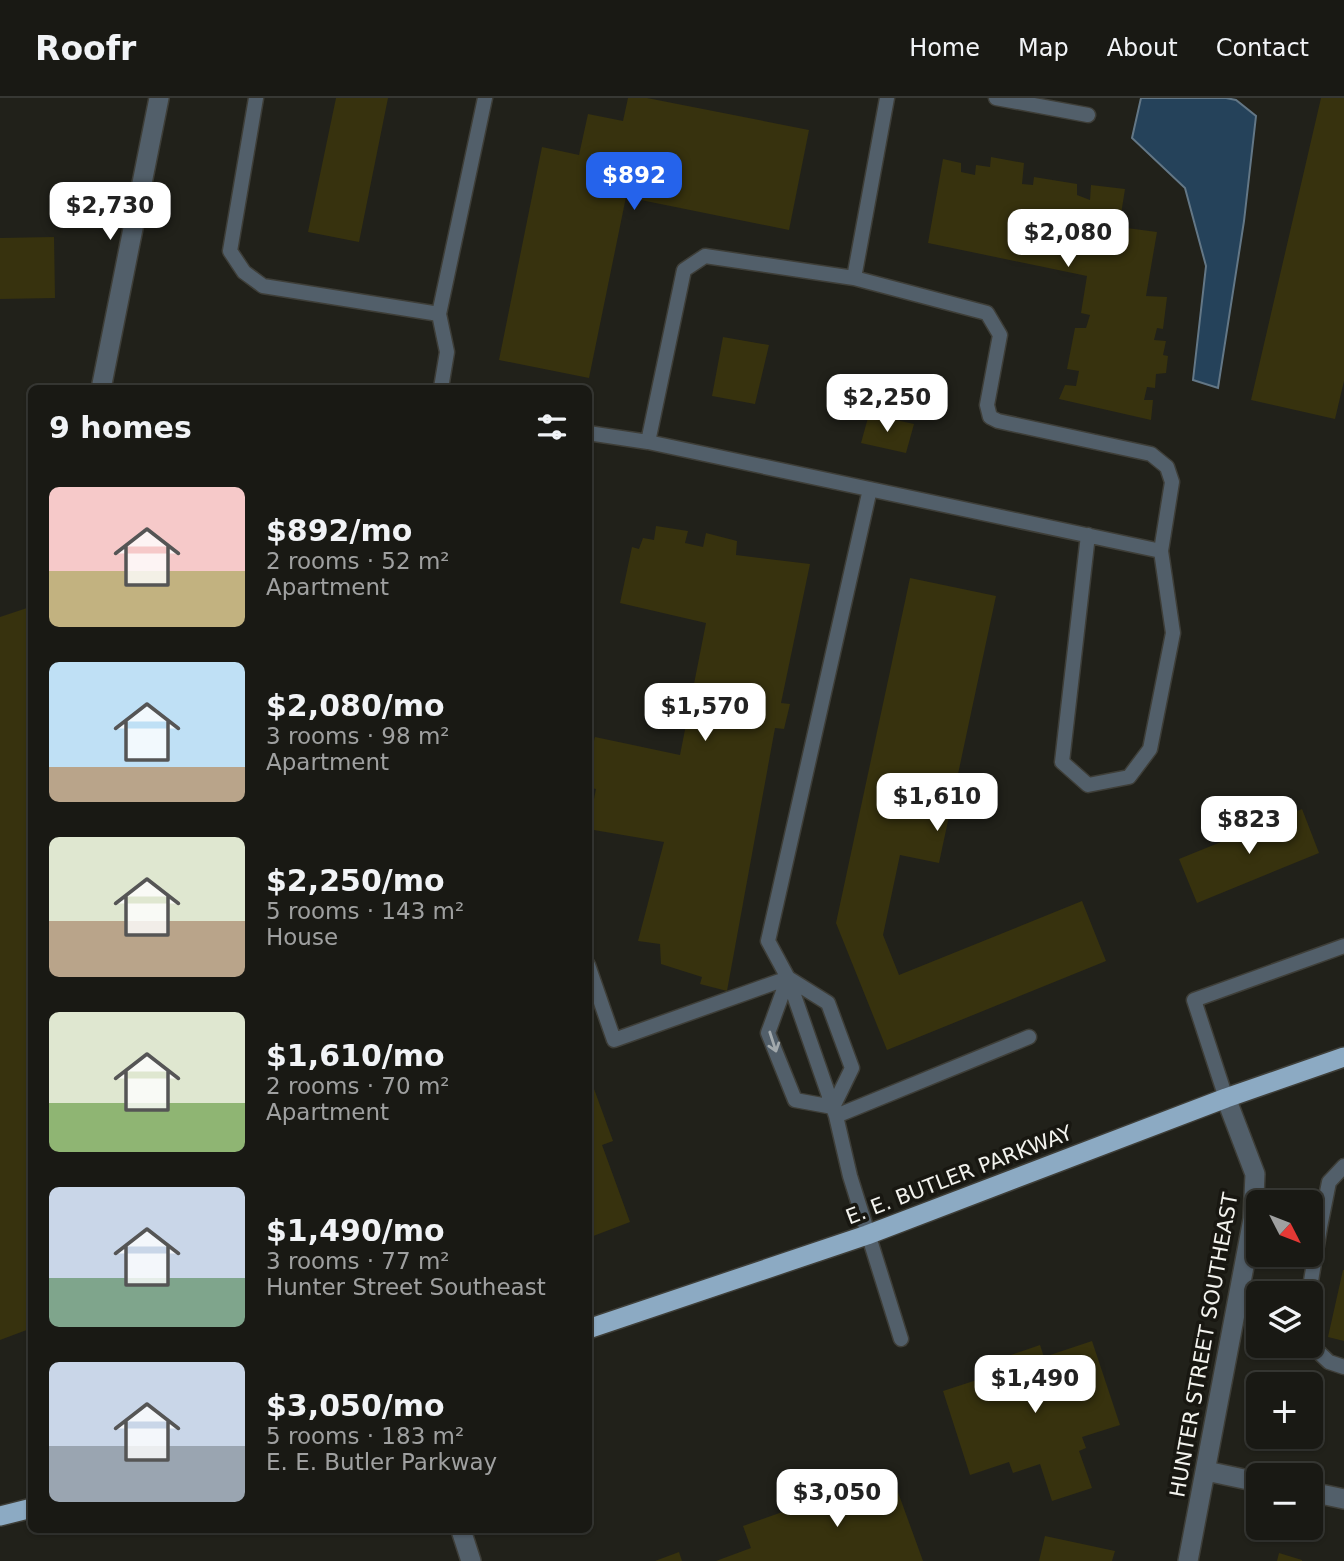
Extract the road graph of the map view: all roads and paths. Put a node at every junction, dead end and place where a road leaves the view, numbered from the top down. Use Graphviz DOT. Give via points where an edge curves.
graph roads {
  1 [pos="159,98"];
  2 [pos="257,98"];
  3 [pos="485,98"];
  4 [pos="887,98"];
  5 [pos="996,98"];
  6 [pos="1088,114"];
  7 [pos="855,278"];
  8 [pos="439,314"];
  9 [pos="102,385"];
  10 [pos="442,385"];
  11 [pos="592,434"];
  12 [pos="648,442"];
  13 [pos="870,489"];
  14 [pos="1088,535"];
  15 [pos="1161,551"];
  16 [pos="1344,946"];
  17 [pos="592,977"];
  18 [pos="788,978"];
  19 [pos="1029,1037"];
  20 [pos="1344,1057"];
  21 [pos="1226,1098"];
  22 [pos="835,1112"];
  23 [pos="1344,1166"];
  24 [pos="1255,1190"];
  25 [pos="1323,1201"];
  26 [pos="867,1235"];
  27 [pos="1246,1267"];
  28 [pos="592,1328"];
  29 [pos="901,1339"];
  30 [pos="1323,1356"];
  31 [pos="1344,1367"];
  32 [pos="1206,1471"];
  33 [pos="1246,1479"];
  34 [pos="1323,1495"];
  35 [pos="1344,1499"];
  36 [pos="28,1509"];
  37 [pos="0,1516"];
  38 [pos="462,1533"];
  39 [pos="471,1561"];
  40 [pos="1188,1561"];
  1 -- 9 [label="street"];
  2 -- 8 [label="lane" via="230,251 244,272 263,286"];
  3 -- 8 [label="lane"];
  4 -- 7 [label="lane"];
  5 -- 6 [label="lane"];
  7 -- 12 [label="lane" via="705,256 684,270"];
  7 -- 15 [label="lane" via="987,313 1000,335 987,405 990,417 1151,454 1167,467 1172,482"];
  8 -- 10 [label="lane" via="447,352"];
  11 -- 12 [label="lane"];
  12 -- 13 [label="lane"];
  13 -- 14 [label="lane"];
  13 -- 18 [label="lane" via="768,941"];
  14 -- 15 [label="lane"];
  14 -- 15 [label="lane" via="1062,762 1088,785 1129,777 1150,748 1173,633"];
  16 -- 21 [label="lane" via="1194,1000"];
  17 -- 18 [label="lane" via="614,1040"];
  18 -- 22 [label="lane"];
  18 -- 22 [label="lane" via="828,1003 852,1068"];
  18 -- 22 [label="lane, one-way" via="768,1033 795,1100"];
  19 -- 22 [label="lane"];
  20 -- 21 [label="highway, E. E. BUTLER PARKWAY"];
  21 -- 24 [label="street, HUNTER STREET SOUTHEAST" via="1255,1174"];
  21 -- 26 [label="highway, E. E. BUTLER PARKWAY"];
  22 -- 26 [label="lane"];
  23 -- 25 [label="lane" via="1329,1182"];
  26 -- 28 [label="highway, E. E. BUTLER PARKWAY"];
  26 -- 29 [label="lane"];
  27 -- 32 [label="street, HUNTER STREET SOUTHEAST"];
  30 -- 31 [label="lane"];
  32 -- 33 [label="street"];
  32 -- 40 [label="street, HUNTER STREET SOUTHEAST"];
  34 -- 35 [label="street"];
  36 -- 37 [label="highway"];
  38 -- 39 [label="street"];
}
